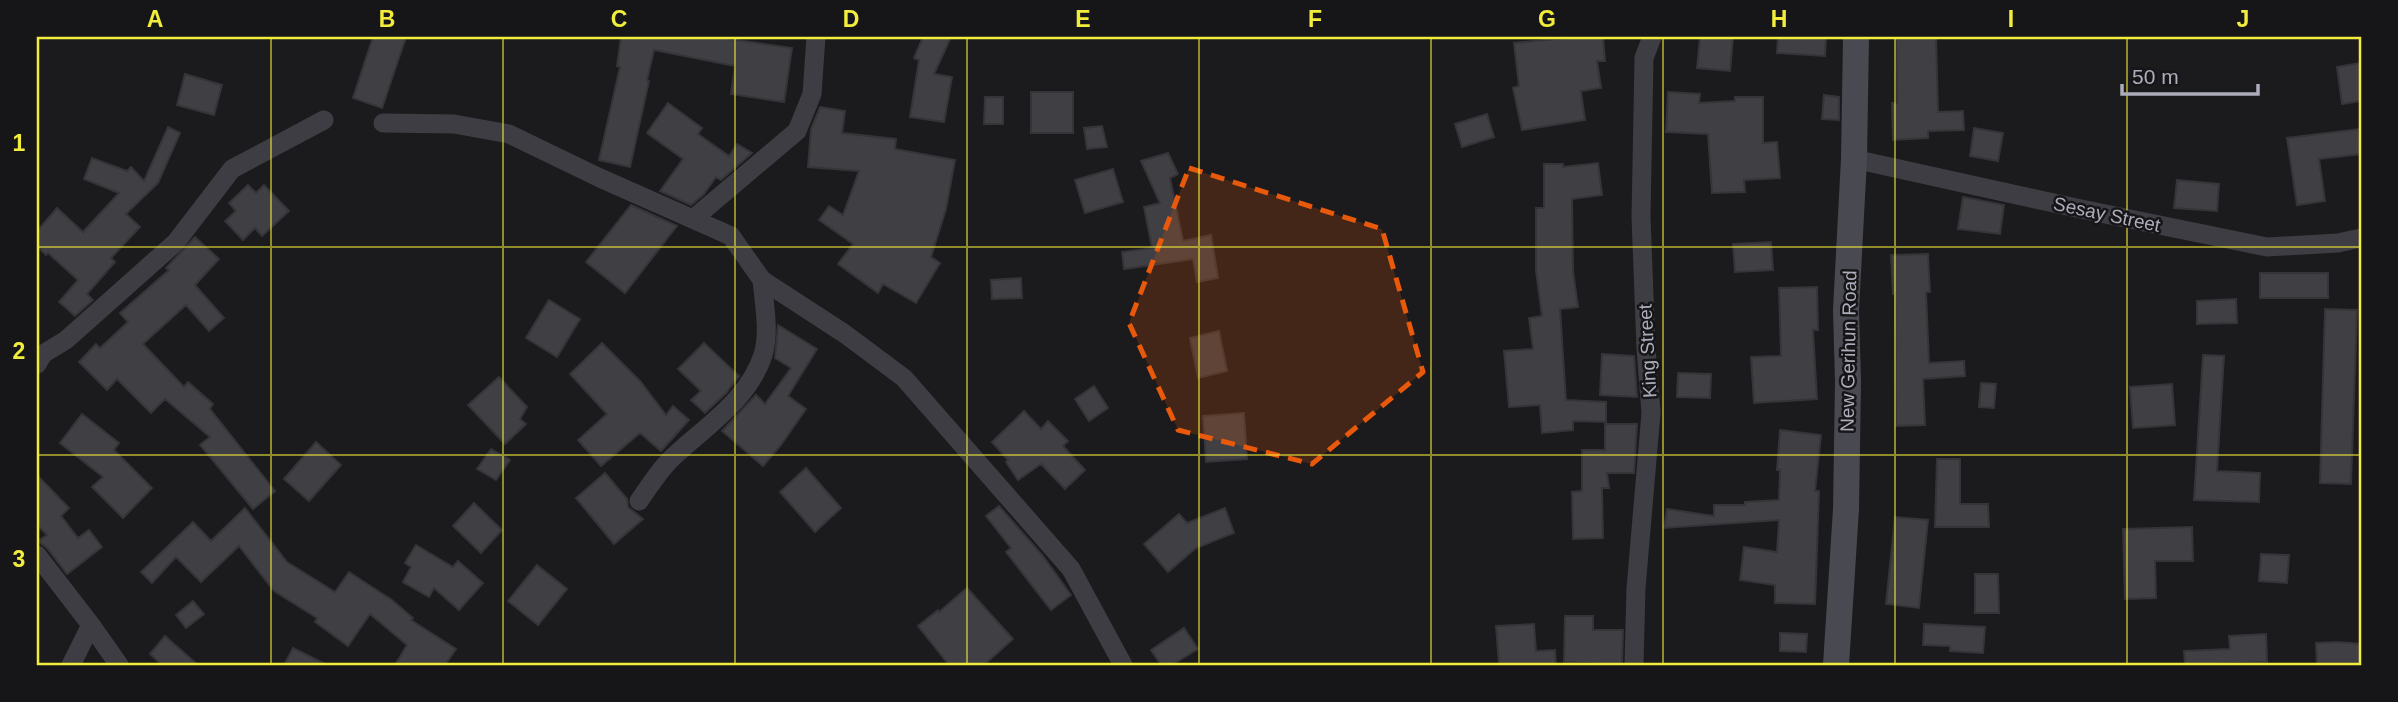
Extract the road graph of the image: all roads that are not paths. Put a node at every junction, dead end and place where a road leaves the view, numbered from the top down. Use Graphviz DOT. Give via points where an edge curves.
graph roads {
  1 [pos="816,37"];
  2 [pos="1652,37"];
  3 [pos="1856,37"];
  4 [pos="324,120"];
  5 [pos="383,123"];
  6 [pos="1854,159"];
  7 [pos="692,219"];
  8 [pos="2361,238"];
  9 [pos="762,280"];
  10 [pos="39,356"];
  11 [pos="639,501"];
  12 [pos="37,555"];
  13 [pos="91,625"];
  14 [pos="71,665"];
  15 [pos="119,665"];
  16 [pos="1123,665"];
  17 [pos="1633,665"];
  18 [pos="1836,665"];
  1 -- 7 [label="street" via="812,94 797,131"];
  2 -- 17 [label="street, King Street" via="1644,58 1641,217 1651,413"];
  3 -- 6 [label="street, New Gerihun Road"];
  4 -- 10 [label="street" via="232,169 176,242 66,340"];
  5 -- 7 [label="street" via="454,124 509,134"];
  6 -- 8 [label="street, Sesay Street" via="2267,247"];
  6 -- 18 [label="street, New Gerihun Road" via="1846,310 1846,509"];
  7 -- 9 [label="street" via="731,236"];
  9 -- 11 [label="street" via="764,354 750,381 714,423 668,463"];
  9 -- 16 [label="street" via="904,378 1071,569"];
  12 -- 13 [label="street"];
  13 -- 14 [label="street"];
  13 -- 15 [label="street"];
}
